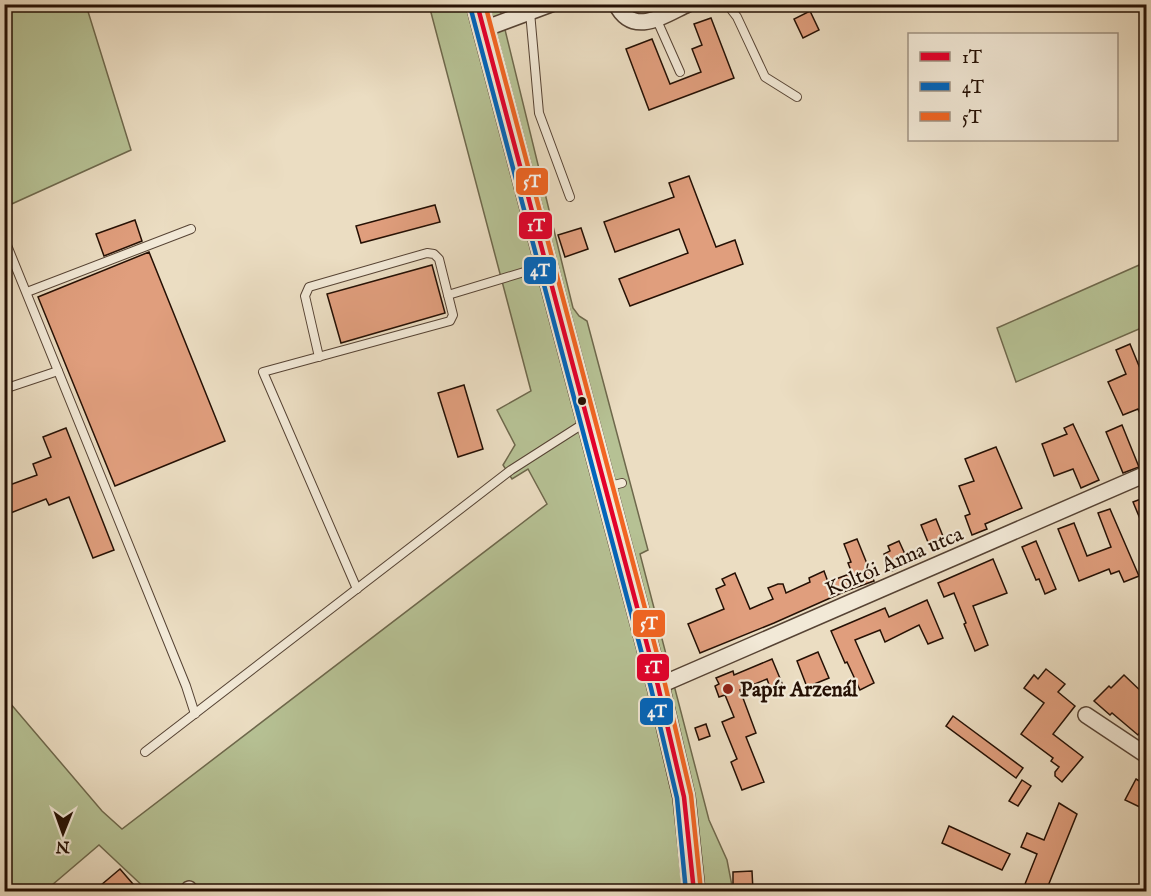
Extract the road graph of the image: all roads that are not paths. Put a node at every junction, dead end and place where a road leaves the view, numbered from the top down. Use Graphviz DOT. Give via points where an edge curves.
graph roads {
  1 [pos="477,4"];
  2 [pos="550,4"];
  3 [pos="616,4"];
  4 [pos="688,4"];
  5 [pos="728,4"];
  6 [pos="529,8"];
  7 [pos="656,18"];
  8 [pos="484,29"];
  9 [pos="680,72"];
  10 [pos="797,97"];
  11 [pos="570,196"];
  12 [pos="190,229"];
  13 [pos="4,238"];
  14 [pos="547,266"];
  15 [pos="27,292"];
  16 [pos="448,295"];
  17 [pos="319,357"];
  18 [pos="58,371"];
  19 [pos="4,389"];
  20 [pos="588,421"];
  21 [pos="1146,474"];
  22 [pos="357,589"];
  23 [pos="658,686"];
  24 [pos="195,714"];
  25 [pos="1086,715"];
  26 [pos="145,752"];
  27 [pos="1146,755"];
  28 [pos="694,891"];
  1 -- 8 [label="main road"];
  2 -- 6 [label="street"];
  3 -- 7 [label="street" via="631,21"];
  4 -- 7 [label="street"];
  5 -- 10 [label="lane" via="765,77"];
  6 -- 8 [label="street"];
  6 -- 11 [label="lane" via="538,113"];
  7 -- 9 [label="lane"];
  8 -- 14 [label="main road"];
  12 -- 15 [label="lane"];
  13 -- 15 [label="lane"];
  14 -- 16 [label="lane"];
  14 -- 20 [label="main road"];
  15 -- 18 [label="lane"];
  16 -- 17 [label="lane" via="453,315 450,321"];
  16 -- 17 [label="lane" via="439,259 427,253 309,287 305,296"];
  17 -- 22 [label="lane" via="263,372"];
  18 -- 19 [label="lane"];
  18 -- 24 [label="lane"];
  20 -- 22 [label="lane" via="511,470"];
  20 -- 23 [label="main road" via="614,485 626,560"];
  21 -- 23 [label="street, Koltói Anna utca"];
  22 -- 24 [label="lane"];
  23 -- 28 [label="main road" via="684,797"];
  24 -- 26 [label="lane"];
  25 -- 27 [label="street"];
}
